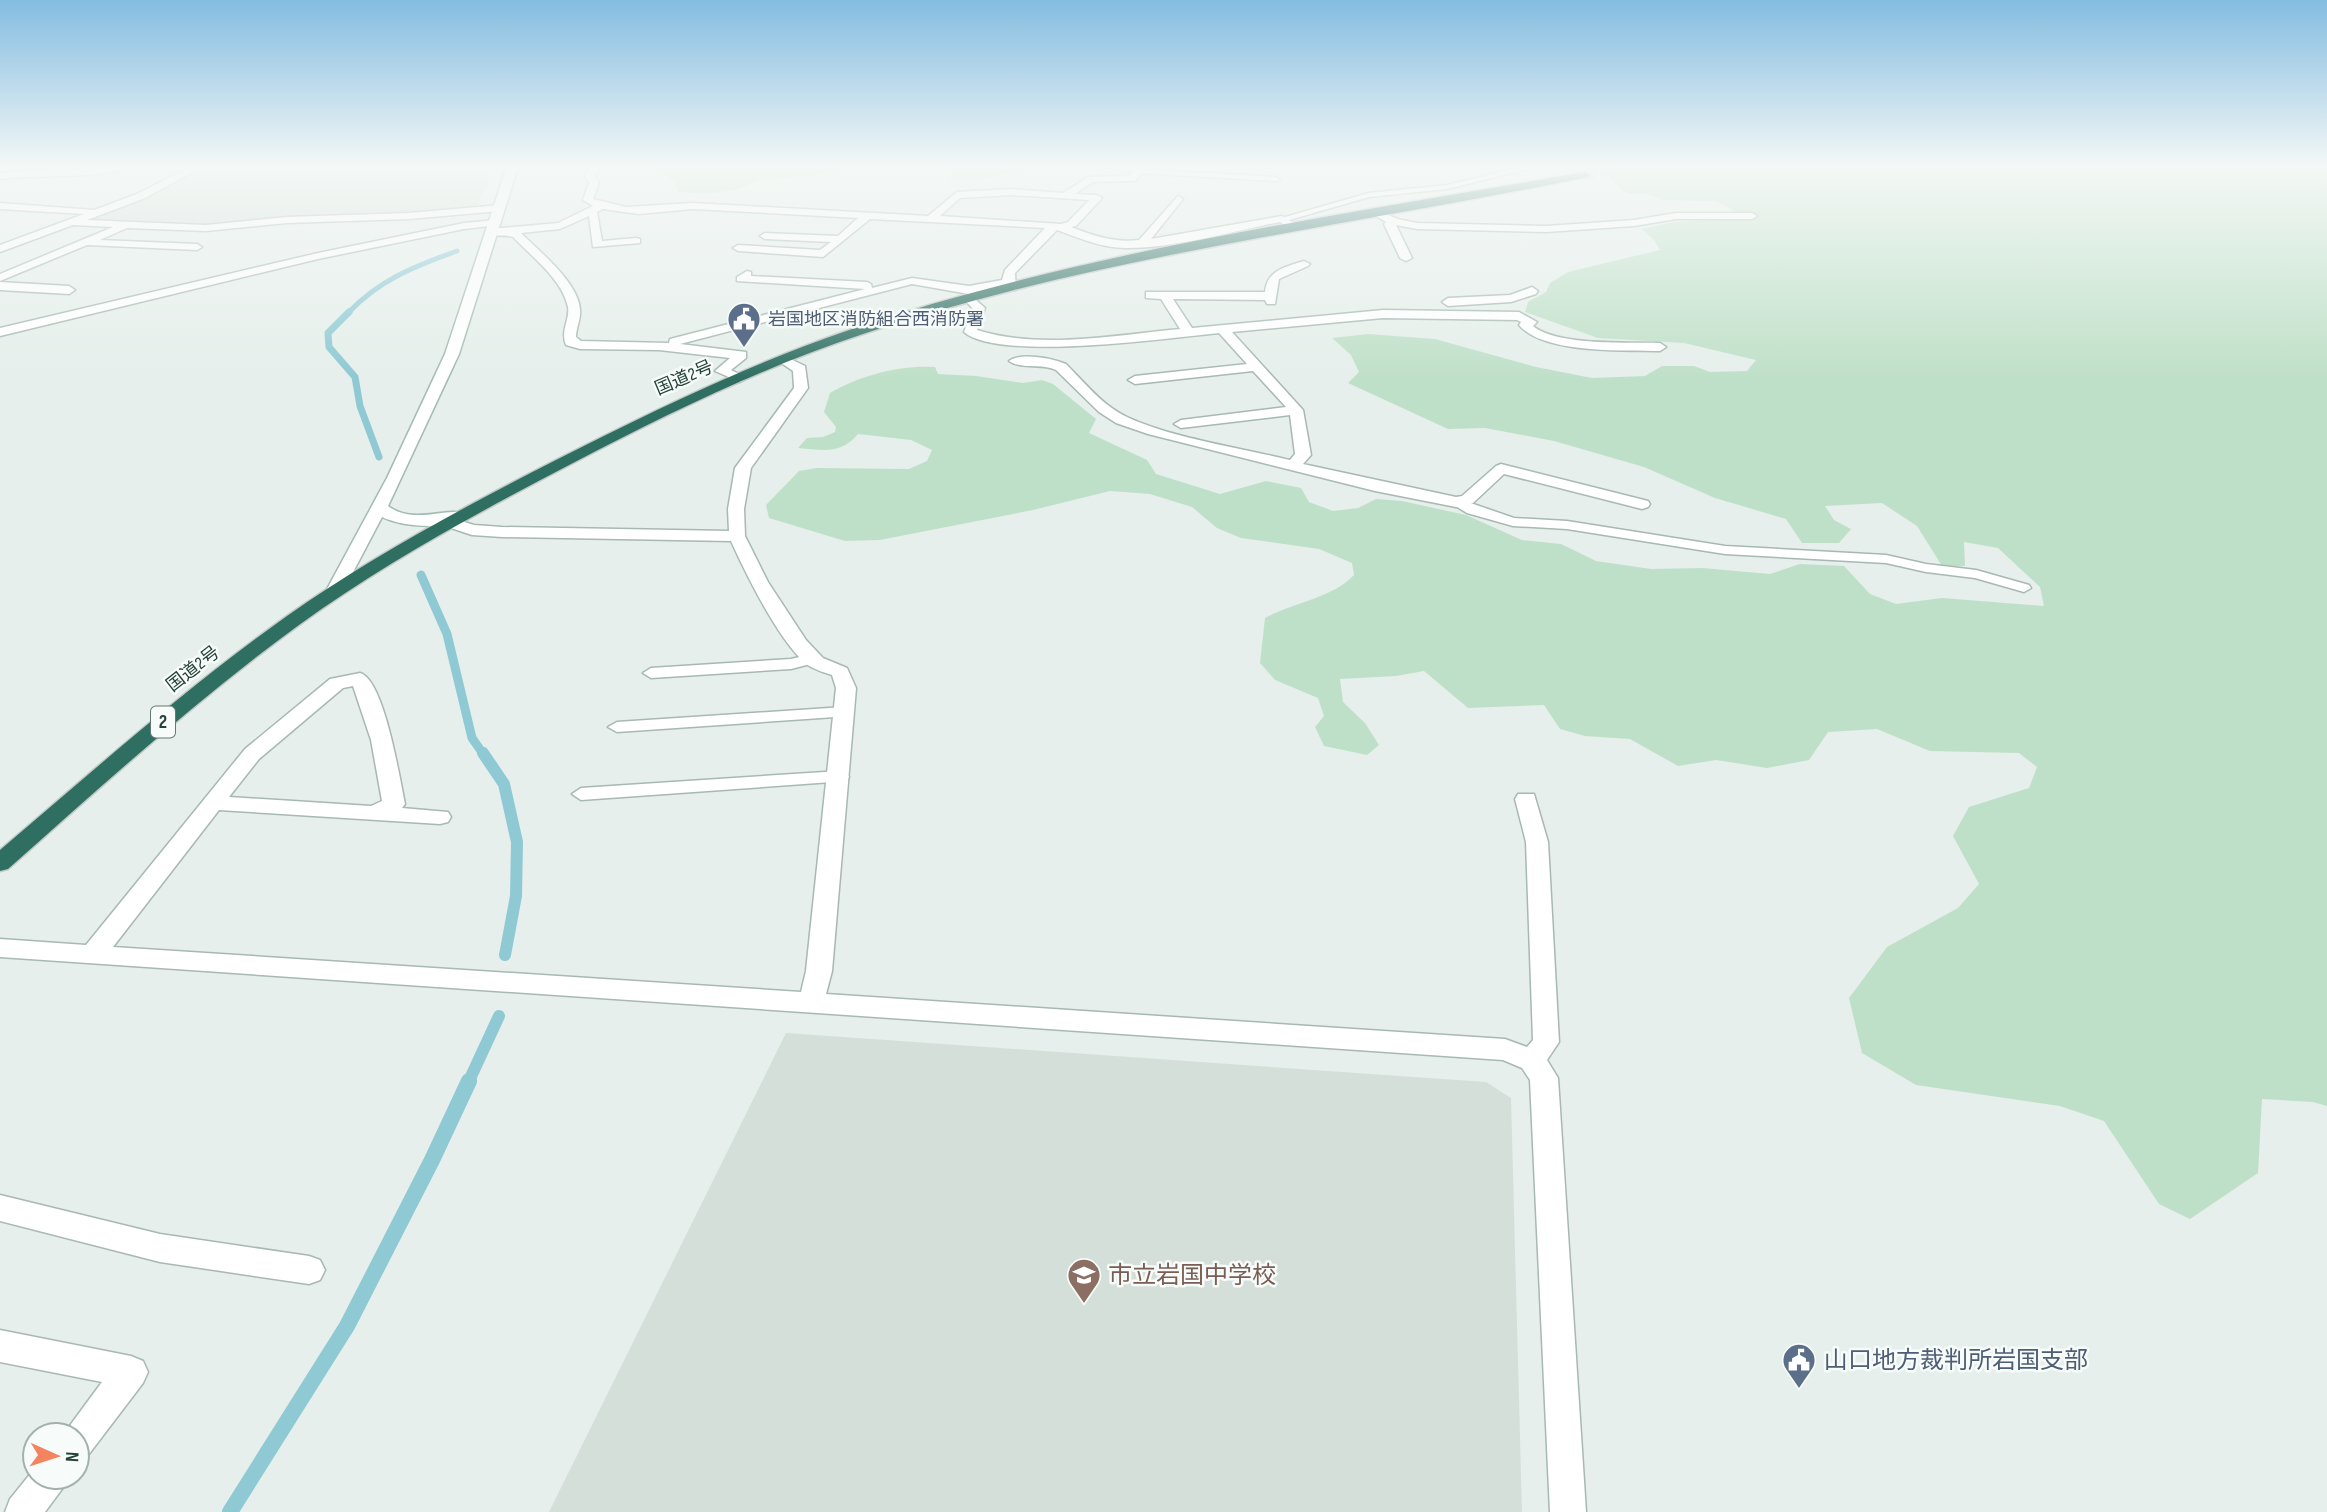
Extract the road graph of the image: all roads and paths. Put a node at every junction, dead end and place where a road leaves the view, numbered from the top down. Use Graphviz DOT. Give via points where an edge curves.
graph roads {
  1 [pos="31,237"];
  2 [pos="99,237"];
  3 [pos="413,237"];
  4 [pos="490,237"];
  5 [pos="518,237"];
  6 [pos="596,237"];
  7 [pos="772,237"];
  8 [pos="842,237"];
  9 [pos="1043,237"];
  10 [pos="1089,237"];
  11 [pos="1147,237"];
  12 [pos="1185,237"];
  13 [pos="1252,237"];
  14 [pos="1395,237"];
  15 [pos="839,239"];
  16 [pos="86,242"];
  17 [pos="636,242"];
  18 [pos="1144,244"];
  19 [pos="197,247"];
  20 [pos="738,248"];
  21 [pos="0,249"];
  22 [pos="1406,258"];
  23 [pos="1304,264"];
  24 [pos="747,274"];
  25 [pos="0,278"];
  26 [pos="1010,285"];
  27 [pos="0,286"];
  28 [pos="883,288"];
  29 [pos="69,290"];
  30 [pos="1532,291"];
  31 [pos="1150,295"];
  32 [pos="1168,295"];
  33 [pos="970,299"];
  34 [pos="1383,314"];
  35 [pos="1222,329"];
  36 [pos="0,332"];
  37 [pos="1188,332"];
  38 [pos="659,346"];
  39 [pos="1660,346"];
  40 [pos="784,360"];
  41 [pos="1016,361"];
  42 [pos="1256,367"];
  43 [pos="740,379"];
  44 [pos="1136,380"];
  45 [pos="1296,410"];
  46 [pos="1181,424"];
  47 [pos="1294,465"];
  48 [pos="1456,502"];
  49 [pos="1642,504"];
  50 [pos="380,507"];
  51 [pos="454,519"];
  52 [pos="737,536"];
  53 [pos="2024,588"];
  54 [pos="335,591"];
  55 [pos="812,659"];
  56 [pos="651,673"];
  57 [pos="844,712"];
  58 [pos="617,727"];
  59 [pos="839,777"];
  60 [pos="582,794"];
  61 [pos="1526,799"];
  62 [pos="213,803"];
  63 [pos="373,813"];
  64 [pos="440,817"];
  65 [pos="0,863"];
  66 [pos="0,948"];
  67 [pos="93,954"];
  68 [pos="811,1004"];
  69 [pos="1532,1060"];
  70 [pos="0,1208"];
  71 [pos="309,1270"];
  72 [pos="0,1346"];
  73 [pos="91,1424"];
  74 [pos="39,1491"];
  75 [pos="23,1512"];
  76 [pos="1568,1512"];
  1 -- 21 [label="street"];
  2 -- 16 [label="street"];
  3 -- 36 [label="street"];
  4 -- 50 [label="street" via="452,354"];
  5 -- 38 [label="street" via="575,306 571,342"];
  6 -- 17 [label="street" via="597,245"];
  7 -- 15 [label="street"];
  8 -- 15 [label="street"];
  9 -- 26 [label="street" via="1009,272"];
  10 -- 18 [label="street" via="1112,244"];
  11 -- 18 [label="street"];
  12 -- 18 [label="street"];
  13 -- 26 [label="highway, 国道2号 / 2"];
  14 -- 22 [label="street"];
  15 -- 20 [label="street" via="823,254"];
  16 -- 19 [label="street"];
  16 -- 25 [label="street"];
  23 -- 32 [label="street" via="1278,272 1270,281 1270,298"];
  24 -- 28 [label="street" via="741,279"];
  26 -- 28 [label="street" via="969,290 912,281"];
  26 -- 33 [label="highway, 国道2号 / 2"];
  27 -- 29 [label="street"];
  28 -- 38 [label="street"];
  30 -- 34 [label="street" via="1511,298 1418,304"];
  31 -- 32 [label="street"];
  32 -- 37 [label="street"];
  33 -- 37 [label="street" via="979,308 970,332 992,339 1065,344"];
  33 -- 40 [label="highway, 国道2号 / 2" via="854,333"];
  34 -- 35 [label="street"];
  34 -- 39 [label="street" via="1519,316 1531,322 1525,325 1531,332 1562,340"];
  35 -- 37 [label="street"];
  35 -- 42 [label="street"];
  38 -- 43 [label="street" via="741,355 722,371"];
  40 -- 43 [label="highway, 国道2号 / 2"];
  40 -- 52 [label="street" via="800,369 802,388 743,468"];
  41 -- 47 [label="street" via="1061,366 1121,420"];
  42 -- 44 [label="street"];
  42 -- 45 [label="street"];
  43 -- 51 [label="highway, 国道2号 / 2" via="654,415"];
  45 -- 46 [label="street"];
  45 -- 47 [label="street" via="1303,455"];
  47 -- 48 [label="street"];
  48 -- 49 [label="street" via="1467,500 1501,469"];
  48 -- 53 [label="lane" via="1513,522 1567,525 1725,550 1886,559 1976,574"];
  50 -- 51 [label="street" via="391,518"];
  50 -- 54 [label="street"];
  51 -- 52 [label="street" via="472,530 502,532"];
  51 -- 54 [label="highway, 国道2号 / 2"];
  52 -- 55 [label="street" via="759,582"];
  54 -- 65 [label="highway, 国道2号 / 2" via="180,708"];
  55 -- 56 [label="lane"];
  55 -- 57 [label="street" via="840,672 846,688"];
  57 -- 58 [label="lane"];
  57 -- 59 [label="street"];
  59 -- 60 [label="lane"];
  59 -- 68 [label="street" via="819,971"];
  61 -- 69 [label="street" via="1537,842 1546,1042"];
  62 -- 63 [label="street"];
  62 -- 63 [label="street" via="252,754 300,710 337,683 360,679 384,748 394,804"];
  62 -- 67 [label="street"];
  63 -- 64 [label="street"];
  66 -- 67 [label="street"];
  67 -- 68 [label="street"];
  68 -- 69 [label="street" via="1505,1050"];
  69 -- 76 [label="street" via="1544,1078"];
  70 -- 71 [label="street" via="159,1248"];
  72 -- 73 [label="street" via="131,1372"];
  74 -- 75 [label="street"];
}
